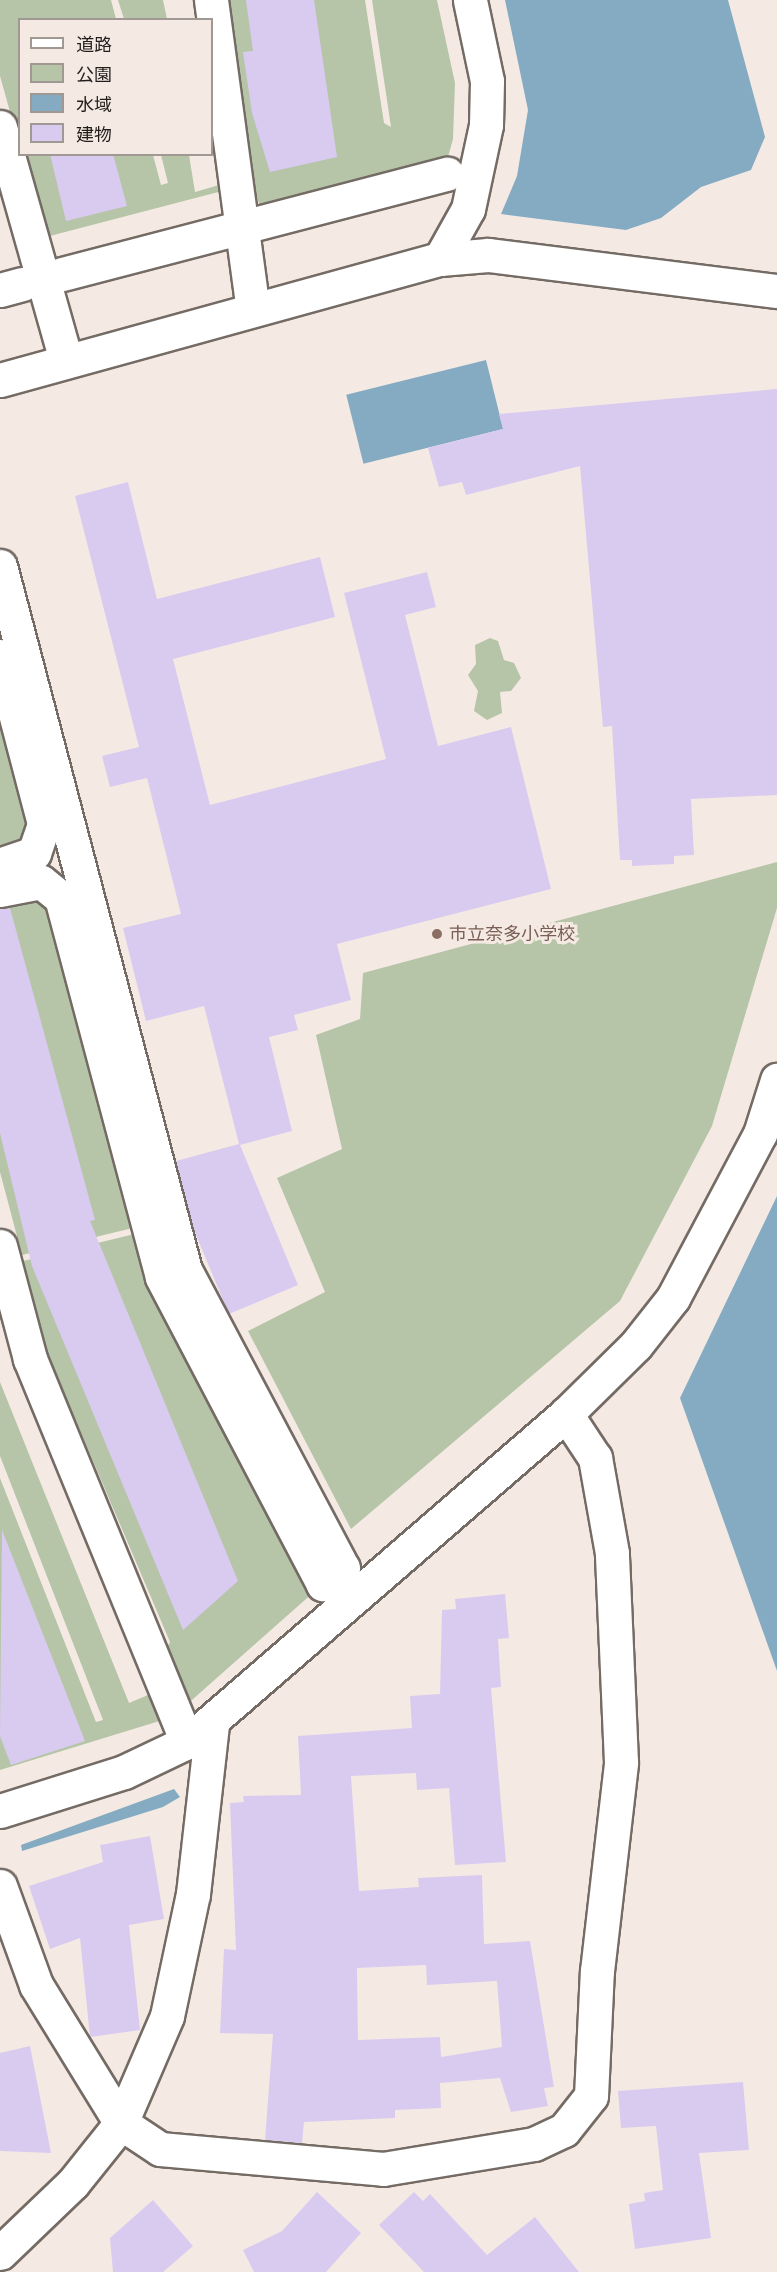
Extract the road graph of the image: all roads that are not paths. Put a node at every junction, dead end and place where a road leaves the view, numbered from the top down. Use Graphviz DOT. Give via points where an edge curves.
graph roads {
  1 [pos="211,0"];
  2 [pos="470,0"];
  3 [pos="0,127"];
  4 [pos="447,174"];
  5 [pos="242,227"];
  6 [pos="440,259"];
  7 [pos="62,274"];
  8 [pos="777,291"];
  9 [pos="253,309"];
  10 [pos="66,361"];
  11 [pos="0,380"];
  12 [pos="0,566"];
  13 [pos="0,656"];
  14 [pos="0,865"];
  15 [pos="0,890"];
  16 [pos="777,1080"];
  17 [pos="0,1246"];
  18 [pos="566,1414"];
  19 [pos="200,1733"];
  20 [pos="0,1810"];
  21 [pos="0,1886"];
  22 [pos="120,2124"];
  23 [pos="0,2253"];
  1 -- 5 [label="street"];
  2 -- 6 [label="street" via="487,81 486,125 468,209"];
  3 -- 10 [label="street"];
  4 -- 5 [label="street"];
  5 -- 7 [label="street"];
  5 -- 9 [label="street"];
  6 -- 8 [label="street" via="488,255"];
  6 -- 9 [label="street"];
  9 -- 10 [label="street"];
  10 -- 11 [label="street"];
  12 -- 15 [label="street" via="181,1258 200,1306 343,1568 323,1584 162,1277 61,898 40,882"];
  13 -- 14 [label="street" via="44,824 34,853"];
  16 -- 18 [label="street" via="760,1134 673,1298 636,1345"];
  17 -- 19 [label="street" via="30,1359"];
  18 -- 19 [label="street"];
  18 -- 22 [label="street" via="595,1458 612,1553 621,1762 597,1971 591,2096 564,2130 534,2144 382,2169 159,2149"];
  19 -- 20 [label="street" via="124,1772"];
  19 -- 22 [label="street" via="193,1894 166,2016"];
  21 -- 22 [label="street" via="36,1985"];
  22 -- 23 [label="street" via="73,2183"];
}
